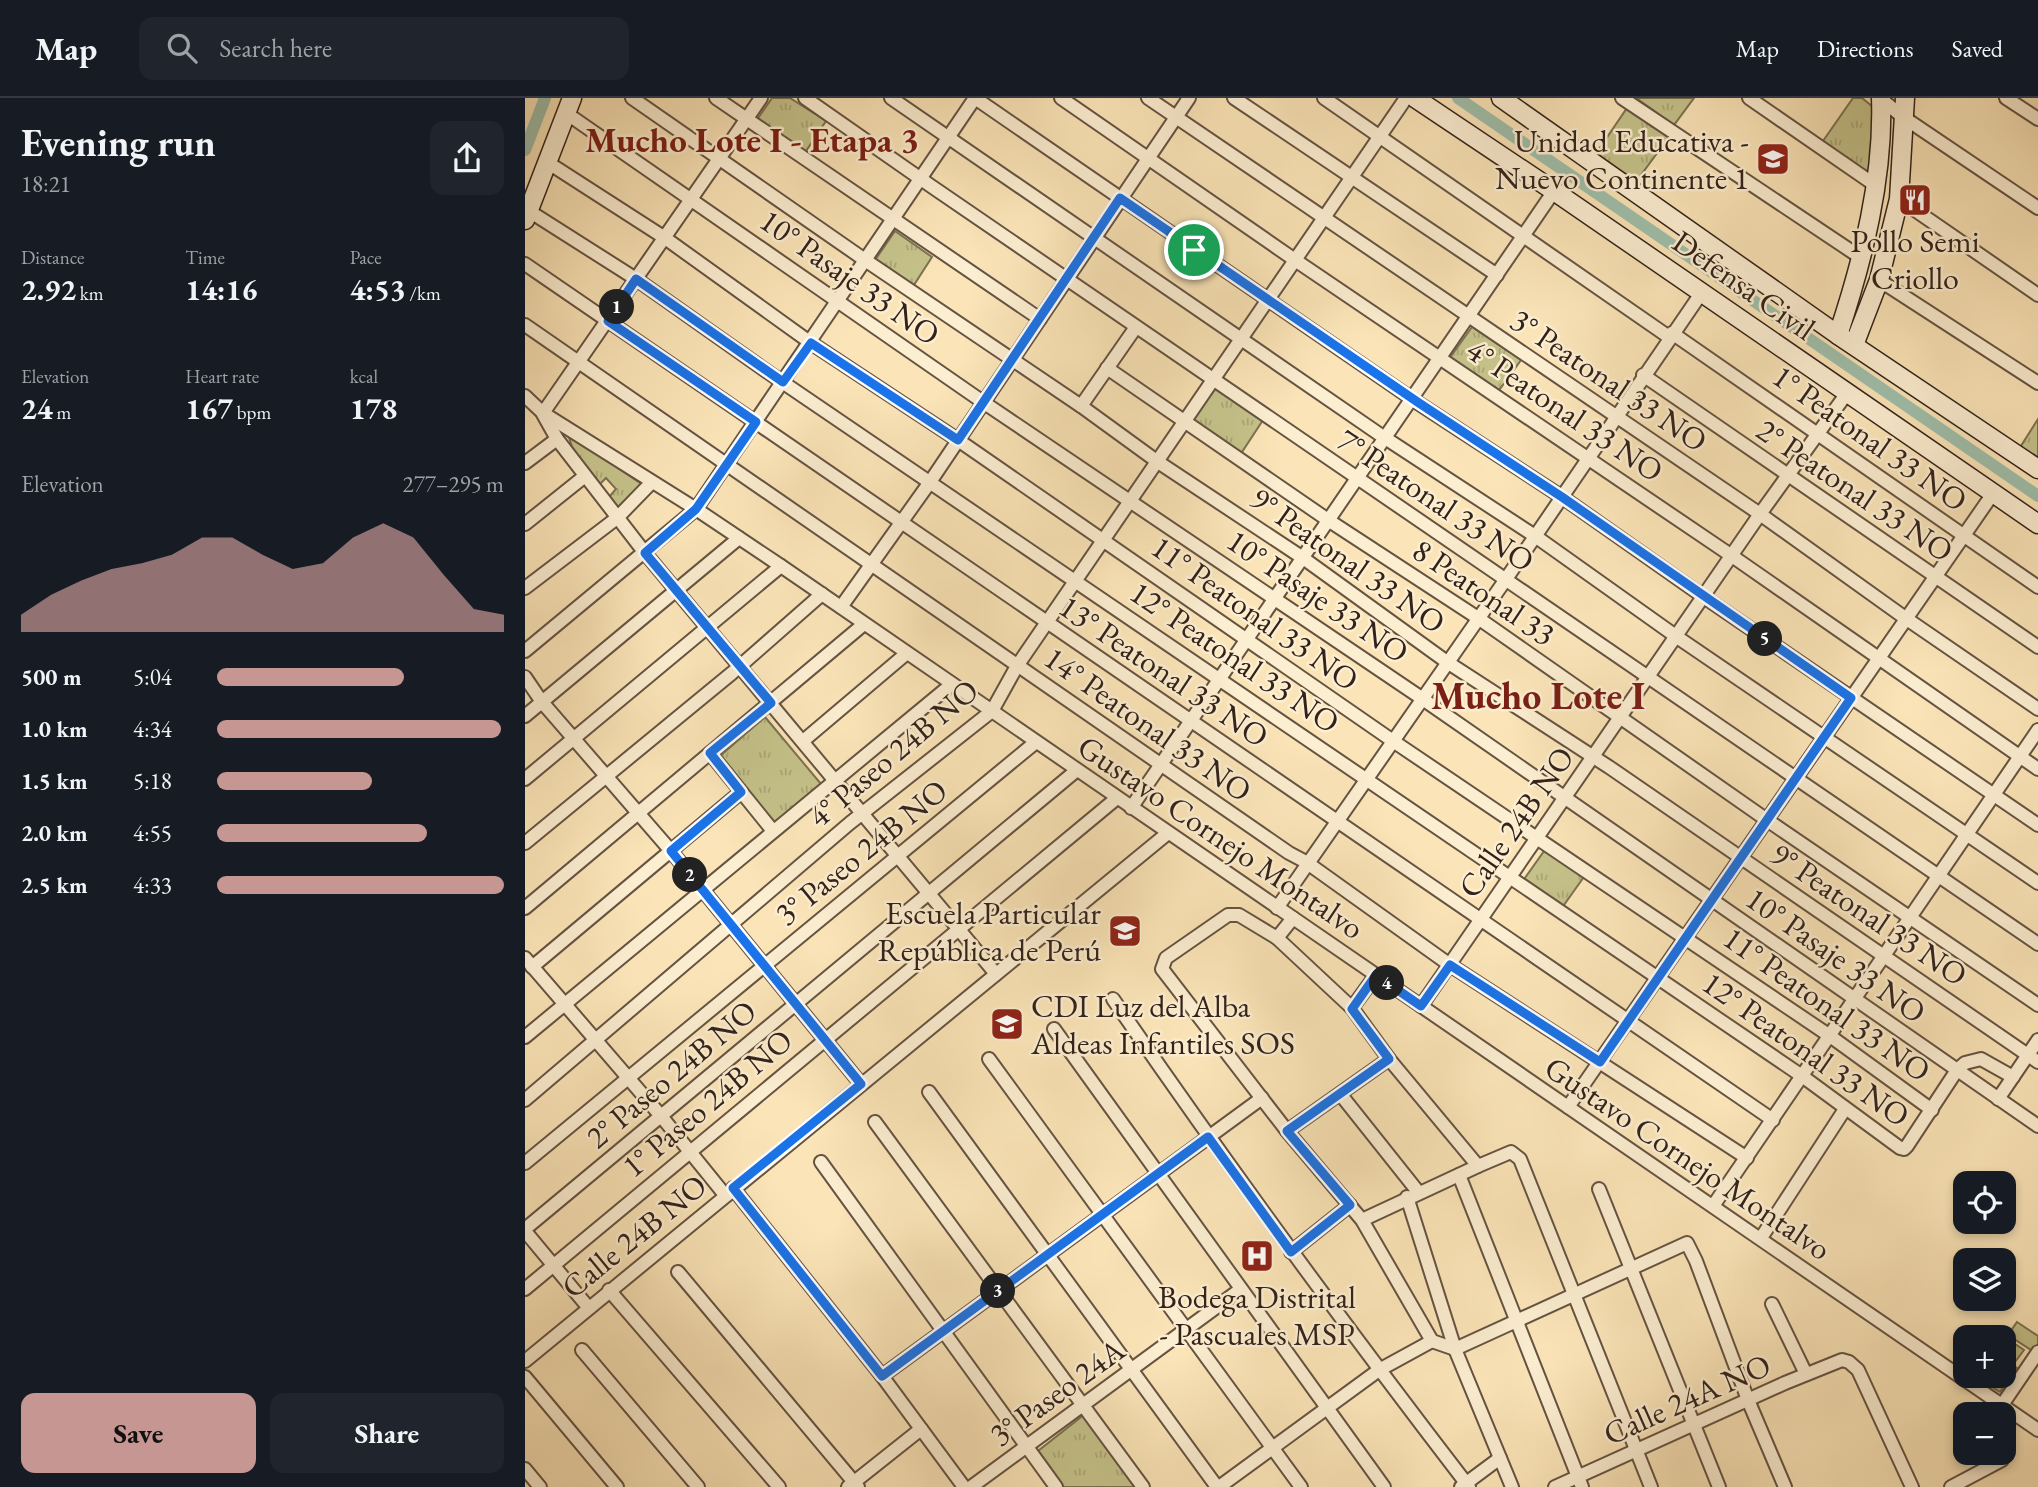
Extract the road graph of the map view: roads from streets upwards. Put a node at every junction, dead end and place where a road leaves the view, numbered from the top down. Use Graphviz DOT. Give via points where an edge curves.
graph roads {
  1 [pos="632,98"];
  2 [pos="716,98"];
  3 [pos="761,98"];
  4 [pos="805,98"];
  5 [pos="891,98"];
  6 [pos="975,98"];
  7 [pos="1061,98"];
  8 [pos="1147,98"];
  9 [pos="1189,98"];
  10 [pos="1234,98"];
  11 [pos="1324,98"];
  12 [pos="1406,98"];
  13 [pos="1415,98"];
  14 [pos="1501,98"];
  15 [pos="1622,98"];
  16 [pos="1749,98"];
  17 [pos="1881,98"];
  18 [pos="1905,98"];
  19 [pos="2006,98"];
  20 [pos="569,106"];
  21 [pos="1176,118"];
  22 [pos="746,119"];
  23 [pos="2038,119"];
  24 [pos="1903,123"];
  25 [pos="1882,129"];
  26 [pos="1380,137"];
  27 [pos="948,138"];
  28 [pos="719,158"];
  29 [pos="1148,159"];
  30 [pos="547,162"];
  31 [pos="921,178"];
  32 [pos="1351,179"];
  33 [pos="1875,185"];
  34 [pos="1555,191"];
  35 [pos="1120,198"];
  36 [pos="691,199"];
  37 [pos="1899,199"];
  38 [pos="2038,208"];
  39 [pos="527,216"];
  40 [pos="894,218"];
  41 [pos="1324,219"];
  42 [pos="1525,235"];
  43 [pos="665,238"];
  44 [pos="1094,239"];
  45 [pos="1860,257"];
  46 [pos="865,260"];
  47 [pos="1295,261"];
  48 [pos="525,264"];
  49 [pos="1497,275"];
  50 [pos="636,279"];
  51 [pos="1067,279"];
  52 [pos="1879,280"];
  53 [pos="1702,292"];
  54 [pos="2038,295"];
  55 [pos="838,300"];
  56 [pos="1268,300"];
  57 [pos="1468,316"];
  58 [pos="1040,319"];
  59 [pos="608,321"];
  60 [pos="525,325"];
  61 [pos="1136,327"];
  62 [pos="1671,335"];
  63 [pos="1838,335"];
  64 [pos="1241,340"];
  65 [pos="811,343"];
  66 [pos="1854,345"];
  67 [pos="1441,358"];
  68 [pos="1012,361"];
  69 [pos="579,362"];
  70 [pos="1107,369"];
  71 [pos="1643,375"];
  72 [pos="1213,380"];
  73 [pos="783,382"];
  74 [pos="2038,383"];
  75 [pos="1847,393"];
  76 [pos="525,396"];
  77 [pos="1412,398"];
  78 [pos="983,402"];
  79 [pos="1081,406"];
  80 [pos="543,413"];
  81 [pos="1616,416"];
  82 [pos="756,422"];
  83 [pos="1185,422"];
  84 [pos="1819,434"];
  85 [pos="1385,438"];
  86 [pos="557,439"];
  87 [pos="958,440"];
  88 [pos="1589,458"];
  89 [pos="1158,462"];
  90 [pos="525,463"];
  91 [pos="727,464"];
  92 [pos="2038,469"];
  93 [pos="585,476"];
  94 [pos="1788,476"];
  95 [pos="1357,478"];
  96 [pos="652,482"];
  97 [pos="930,482"];
  98 [pos="1994,492"];
  99 [pos="1562,497"];
  100 [pos="1131,500"];
  101 [pos="696,509"];
  102 [pos="1760,514"];
  103 [pos="617,518"];
  104 [pos="1328,520"];
  105 [pos="902,522"];
  106 [pos="525,524"];
  107 [pos="2038,524"];
  108 [pos="1535,536"];
  109 [pos="1964,536"];
  110 [pos="739,538"];
  111 [pos="1104,541"];
  112 [pos="645,553"];
  113 [pos="1732,556"];
  114 [pos="1303,558"];
  115 [pos="873,565"];
  116 [pos="781,566"];
  117 [pos="1935,577"];
  118 [pos="1506,579"];
  119 [pos="1076,581"];
  120 [pos="2038,587"];
  121 [pos="525,588"];
  122 [pos="677,590"];
  123 [pos="822,594"];
  124 [pos="1704,597"];
  125 [pos="1274,599"];
  126 [pos="841,607"];
  127 [pos="1478,618"];
  128 [pos="1906,619"];
  129 [pos="1047,623"];
  130 [pos="865,624"];
  131 [pos="708,626"];
  132 [pos="1677,636"];
  133 [pos="1247,639"];
  134 [pos="2038,647"];
  135 [pos="525,651"];
  136 [pos="907,653"];
  137 [pos="1878,659"];
  138 [pos="1447,662"];
  139 [pos="741,666"];
  140 [pos="1017,666"];
  141 [pos="1649,676"];
  142 [pos="525,677"];
  143 [pos="1219,679"];
  144 [pos="952,684"];
  145 [pos="1851,698"];
  146 [pos="1423,699"];
  147 [pos="542,702"];
  148 [pos="771,703"];
  149 [pos="2038,709"];
  150 [pos="992,711"];
  151 [pos="525,716"];
  152 [pos="1621,717"];
  153 [pos="1191,721"];
  154 [pos="2038,730"];
  155 [pos="1824,737"];
  156 [pos="573,738"];
  157 [pos="803,741"];
  158 [pos="1393,741"];
  159 [pos="1036,742"];
  160 [pos="710,753"];
  161 [pos="1593,757"];
  162 [pos="2020,757"];
  163 [pos="1160,766"];
  164 [pos="2038,769"];
  165 [pos="1077,771"];
  166 [pos="608,776"];
  167 [pos="1796,778"];
  168 [pos="525,779"];
  169 [pos="1367,779"];
  170 [pos="835,780"];
  171 [pos="741,792"];
  172 [pos="1994,795"];
  173 [pos="1117,798"];
  174 [pos="1564,799"];
  175 [pos="1131,808"];
  176 [pos="637,814"];
  177 [pos="864,814"];
  178 [pos="1767,820"];
  179 [pos="1339,821"];
  180 [pos="2038,825"];
  181 [pos="773,831"];
  182 [pos="1168,833"];
  183 [pos="1967,834"];
  184 [pos="1538,837"];
  185 [pos="525,843"];
  186 [pos="671,851"];
  187 [pos="898,855"];
  188 [pos="1740,858"];
  189 [pos="1306,862"];
  190 [pos="1939,876"];
  191 [pos="1510,877"];
  192 [pos="2038,883"];
  193 [pos="702,890"];
  194 [pos="929,893"];
  195 [pos="1711,900"];
  196 [pos="525,908"];
  197 [pos="1277,908"];
  198 [pos="1293,918"];
  199 [pos="1910,918"];
  200 [pos="1481,919"];
  201 [pos="731,925"];
  202 [pos="958,928"];
  203 [pos="1685,937"];
  204 [pos="1277,938"];
  205 [pos="2038,944"];
  206 [pos="1884,956"];
  207 [pos="529,963"];
  208 [pos="764,965"];
  209 [pos="1450,965"];
  210 [pos="996,974"];
  211 [pos="1376,975"];
  212 [pos="1657,977"];
  213 [pos="1113,999"];
  214 [pos="1855,999"];
  215 [pos="564,1004"];
  216 [pos="796,1004"];
  217 [pos="2038,1005"];
  218 [pos="1421,1006"];
  219 [pos="1352,1009"];
  220 [pos="1628,1019"];
  221 [pos="1054,1029"];
  222 [pos="1830,1036"];
  223 [pos="525,1037"];
  224 [pos="825,1039"];
  225 [pos="2038,1040"];
  226 [pos="595,1042"];
  227 [pos="2033,1058"];
  228 [pos="989,1059"];
  229 [pos="1389,1059"];
  230 [pos="1600,1062"];
  231 [pos="1957,1070"];
  232 [pos="1802,1076"];
  233 [pos="2013,1077"];
  234 [pos="628,1079"];
  235 [pos="861,1084"];
  236 [pos="929,1092"];
  237 [pos="1341,1095"];
  238 [pos="1262,1098"];
  239 [pos="1998,1099"];
  240 [pos="525,1100"];
  241 [pos="1568,1107"];
  242 [pos="1845,1109"];
  243 [pos="1932,1110"];
  244 [pos="661,1116"];
  245 [pos="1773,1120"];
  246 [pos="875,1122"];
  247 [pos="2038,1126"];
  248 [pos="1287,1131"];
  249 [pos="1208,1137"];
  250 [pos="689,1150"];
  251 [pos="1747,1158"];
  252 [pos="821,1162"];
  253 [pos="525,1163"];
  254 [pos="1478,1166"];
  255 [pos="1158,1174"];
  256 [pos="1459,1175"];
  257 [pos="1599,1189"];
  258 [pos="729,1191"];
  259 [pos="1413,1195"];
  260 [pos="1350,1205"];
  261 [pos="1713,1206"];
  262 [pos="1102,1214"];
  263 [pos="1362,1220"];
  264 [pos="525,1230"];
  265 [pos="1761,1238"];
  266 [pos="1291,1252"];
  267 [pos="1048,1255"];
  268 [pos="553,1265"];
  269 [pos="1632,1269"];
  270 [pos="678,1272"];
  271 [pos="525,1289"];
  272 [pos="1241,1289"];
  273 [pos="609,1290"];
  274 [pos="999,1290"];
  275 [pos="1576,1296"];
  276 [pos="1772,1304"];
  277 [pos="588,1307"];
  278 [pos="1518,1322"];
  279 [pos="1186,1329"];
  280 [pos="943,1331"];
  281 [pos="1432,1341"];
  282 [pos="1455,1349"];
  283 [pos="582,1350"];
  284 [pos="2036,1358"];
  285 [pos="525,1361"];
  286 [pos="1131,1369"];
  287 [pos="1379,1370"];
  288 [pos="1806,1374"];
  289 [pos="882,1376"];
  290 [pos="525,1377"];
  291 [pos="1748,1399"];
  292 [pos="1998,1402"];
  293 [pos="2004,1402"];
  294 [pos="1083,1405"];
  295 [pos="1327,1408"];
  296 [pos="2016,1415"];
  297 [pos="1694,1424"];
  298 [pos="921,1429"];
  299 [pos="2038,1430"];
  300 [pos="1026,1446"];
  301 [pos="1272,1448"];
  302 [pos="1636,1450"];
  303 [pos="1500,1458"];
  304 [pos="1993,1465"];
  305 [pos="525,1469"];
  306 [pos="1580,1482"];
  307 [pos="853,1485"];
  308 [pos="1465,1486"];
  309 [pos="540,1487"];
  310 [pos="617,1487"];
  311 [pos="698,1487"];
  312 [pos="779,1487"];
  313 [pos="964,1487"];
  314 [pos="971,1487"];
  315 [pos="1056,1487"];
  316 [pos="1143,1487"];
  317 [pos="1218,1487"];
  318 [pos="1301,1487"];
  319 [pos="1384,1487"];
  320 [pos="1511,1487"];
  321 [pos="1555,1487"];
  322 [pos="1651,1487"];
  323 [pos="1719,1487"];
  324 [pos="1784,1487"];
  325 [pos="1912,1487"];
  326 [pos="1951,1487"];
  1 -- 28 [label="street, 9° Peatonal 33 NO"];
  2 -- 22 [label="street"];
  3 -- 22 [label="street"];
  4 -- 31 [label="street, 7° Peatonal 33 NO"];
  5 -- 27 [label="street"];
  6 -- 27 [label="street"];
  6 -- 35 [label="street"];
  7 -- 29 [label="street, 4° Peatonal 33 NO"];
  8 -- 21 [label="street, 3° Peatonal 33 NO"];
  9 -- 21 [label="street"];
  10 -- 32 [label="street"];
  11 -- 26 [label="street, 1° Peatonal 33 NO"];
  12 -- 26 [label="street, 4° Paseo 24B NO"];
  13 -- 34 [label="street, Defensa Civil"];
  14 -- 63 [label="street, Defensa Civil"];
  15 -- 45 [label="street"];
  16 -- 33 [label="street"];
  17 -- 24 [label="street"];
  17 -- 25 [label="street"];
  18 -- 24 [label="street"];
  19 -- 23 [label="street"];
  20 -- 30 [label="street"];
  20 -- 36 [label="street, 10° Pasaje 33 NO"];
  21 -- 29 [label="street"];
  21 -- 41 [label="street, 3° Peatonal 33 NO"];
  22 -- 28 [label="street"];
  22 -- 40 [label="street"];
  24 -- 25 [label="street" via="1886,122"];
  24 -- 37 [label="street"];
  24 -- 38 [label="street"];
  25 -- 33 [label="street"];
  26 -- 32 [label="street, 4° Paseo 24B NO"];
  26 -- 42 [label="street, 1° Peatonal 33 NO"];
  27 -- 31 [label="street"];
  27 -- 44 [label="street"];
  28 -- 36 [label="street"];
  28 -- 46 [label="street, 9° Peatonal 33 NO"];
  29 -- 35 [label="street"];
  29 -- 47 [label="street, 4° Peatonal 33 NO"];
  30 -- 39 [label="street"];
  30 -- 43 [label="street, 11° Peatonal 33 NO"];
  31 -- 40 [label="street"];
  31 -- 51 [label="street, 7° Peatonal 33 NO"];
  32 -- 41 [label="street, 4° Paseo 24B NO"];
  32 -- 49 [label="street"];
  33 -- 45 [label="street"];
  34 -- 42 [label="street"];
  34 -- 53 [label="street, Defensa Civil"];
  35 -- 44 [label="street"];
  35 -- 56 [label="street"];
  36 -- 43 [label="street"];
  36 -- 55 [label="street, 10° Pasaje 33 NO"];
  37 -- 52 [label="street"];
  37 -- 54 [label="street"];
  39 -- 50 [label="street, 12° Peatonal 33 NO"];
  40 -- 46 [label="street"];
  40 -- 58 [label="street"];
  41 -- 47 [label="street, 4° Paseo 24B NO"];
  41 -- 57 [label="street, 3° Peatonal 33 NO"];
  42 -- 49 [label="street"];
  42 -- 62 [label="street, 1° Peatonal 33 NO"];
  43 -- 50 [label="street"];
  43 -- 65 [label="street, 11° Peatonal 33 NO"];
  44 -- 51 [label="street"];
  44 -- 64 [label="street"];
  45 -- 63 [label="street"];
  46 -- 55 [label="street"];
  46 -- 68 [label="street, 9° Peatonal 33 NO"];
  47 -- 56 [label="street, 4° Paseo 24B NO"];
  47 -- 67 [label="street, 4° Peatonal 33 NO"];
  48 -- 59 [label="street, 13° Peatonal 33 NO"];
  49 -- 57 [label="street"];
  50 -- 59 [label="street"];
  50 -- 73 [label="street, 12° Peatonal 33 NO"];
  51 -- 58 [label="street"];
  51 -- 61 [label="street, 7° Peatonal 33 NO"];
  52 -- 66 [label="street"];
  52 -- 74 [label="street"];
  53 -- 62 [label="street"];
  53 -- 75 [label="street, Defensa Civil"];
  55 -- 65 [label="street"];
  55 -- 78 [label="street, 10° Pasaje 33 NO"];
  56 -- 64 [label="street, 4° Paseo 24B NO"];
  56 -- 77 [label="street"];
  57 -- 67 [label="street"];
  57 -- 81 [label="street, 3° Peatonal 33 NO"];
  58 -- 68 [label="street"];
  59 -- 69 [label="street"];
  59 -- 82 [label="street, 13° Peatonal 33 NO"];
  60 -- 69 [label="street, 14° Peatonal 33 NO"];
  61 -- 70 [label="street"];
  61 -- 72 [label="street, 7° Peatonal 33 NO"];
  62 -- 71 [label="street"];
  62 -- 84 [label="street, 1° Peatonal 33 NO"];
  63 -- 66 [label="street, Defensa Civil"];
  64 -- 72 [label="street, 4° Paseo 24B NO"];
  64 -- 85 [label="street"];
  65 -- 73 [label="street"];
  65 -- 87 [label="street, 11° Peatonal 33 NO"];
  66 -- 92 [label="street, Defensa Civil"];
  67 -- 77 [label="street"];
  67 -- 88 [label="street, 4° Peatonal 33 NO"];
  68 -- 78 [label="street"];
  68 -- 79 [label="street, 9° Peatonal 33 NO"];
  69 -- 80 [label="street"];
  69 -- 91 [label="street, 14° Peatonal 33 NO"];
  70 -- 79 [label="street"];
  70 -- 83 [label="street, 8 Peatonal 33"];
  71 -- 81 [label="street"];
  71 -- 94 [label="street, 2° Peatonal 33 NO"];
  72 -- 83 [label="street, 4° Paseo 24B NO"];
  72 -- 95 [label="street, 7° Peatonal 33 NO"];
  73 -- 82 [label="street"];
  73 -- 97 [label="street, 12° Peatonal 33 NO"];
  75 -- 84 [label="street, Calle 24B NO"];
  75 -- 98 [label="street, Defensa Civil"];
  76 -- 80 [label="street"];
  77 -- 85 [label="street"];
  77 -- 99 [label="street"];
  78 -- 87 [label="street"];
  78 -- 100 [label="street, 10° Pasaje 33 NO"];
  79 -- 89 [label="street, 9° Peatonal 33 NO"];
  80 -- 86 [label="street"];
  80 -- 96 [label="street, Gustavo Cornejo Montalvo"];
  81 -- 88 [label="street"];
  81 -- 102 [label="street, 3° Peatonal 33 NO"];
  82 -- 91 [label="street"];
  82 -- 105 [label="street, 13° Peatonal 33 NO"];
  83 -- 89 [label="street, 4° Paseo 24B NO"];
  83 -- 104 [label="street, 8 Peatonal 33"];
  84 -- 94 [label="street, Calle 24B NO"];
  84 -- 109 [label="street, 1° Peatonal 33 NO"];
  85 -- 95 [label="street"];
  85 -- 108 [label="street"];
  86 -- 90 [label="street"];
  86 -- 93 [label="street"];
  87 -- 97 [label="street"];
  87 -- 111 [label="street, 11° Peatonal 33 NO"];
  88 -- 99 [label="street"];
  88 -- 113 [label="street, 4° Peatonal 33 NO"];
  89 -- 100 [label="street, 4° Paseo 24B NO"];
  89 -- 114 [label="street, 9° Peatonal 33 NO"];
  91 -- 101 [label="street"];
  91 -- 115 [label="street, 14° Peatonal 33 NO"];
  93 -- 103 [label="street"];
  93 -- 106 [label="street"];
  94 -- 102 [label="street, Calle 24B NO"];
  94 -- 117 [label="street, 2° Peatonal 33 NO"];
  95 -- 104 [label="street"];
  95 -- 118 [label="street, 7° Peatonal 33 NO"];
  96 -- 101 [label="street, Gustavo Cornejo Montalvo"];
  96 -- 103 [label="street"];
  97 -- 105 [label="street"];
  97 -- 119 [label="street, 12° Peatonal 33 NO"];
  98 -- 107 [label="street, Defensa Civil"];
  98 -- 109 [label="street"];
  99 -- 108 [label="street"];
  99 -- 124 [label="street"];
  100 -- 111 [label="street, 4° Paseo 24B NO"];
  100 -- 125 [label="street, 10° Pasaje 33 NO"];
  101 -- 110 [label="street, Gustavo Cornejo Montalvo"];
  101 -- 112 [label="street"];
  102 -- 113 [label="street, Calle 24B NO"];
  102 -- 128 [label="street, 3° Peatonal 33 NO"];
  103 -- 112 [label="street"];
  103 -- 121 [label="street"];
  104 -- 114 [label="street"];
  104 -- 127 [label="street, 8 Peatonal 33"];
  105 -- 115 [label="street"];
  105 -- 129 [label="street, 13° Peatonal 33 NO"];
  108 -- 118 [label="street"];
  108 -- 132 [label="street"];
  109 -- 117 [label="street"];
  109 -- 120 [label="street, 1° Peatonal 33 NO"];
  110 -- 116 [label="street, Gustavo Cornejo Montalvo"];
  110 -- 122 [label="street"];
  111 -- 119 [label="street, 4° Paseo 24B NO"];
  111 -- 133 [label="street, 11° Peatonal 33 NO"];
  112 -- 122 [label="street"];
  112 -- 135 [label="street"];
  113 -- 124 [label="street, Calle 24B NO"];
  113 -- 137 [label="street, 4° Peatonal 33 NO"];
  114 -- 125 [label="street"];
  114 -- 138 [label="street, 9° Peatonal 33 NO"];
  115 -- 126 [label="street"];
  115 -- 140 [label="street, 14° Peatonal 33 NO"];
  116 -- 123 [label="street, Gustavo Cornejo Montalvo"];
  116 -- 131 [label="street"];
  117 -- 128 [label="street"];
  117 -- 134 [label="street, 2° Peatonal 33 NO"];
  118 -- 127 [label="street"];
  118 -- 141 [label="street, 7° Peatonal 33 NO"];
  119 -- 129 [label="street, 4° Paseo 24B NO"];
  119 -- 143 [label="street, 12° Peatonal 33 NO"];
  122 -- 131 [label="street"];
  122 -- 147 [label="street"];
  123 -- 126 [label="street, Gustavo Cornejo Montalvo"];
  123 -- 139 [label="street"];
  124 -- 132 [label="street, Calle 24B NO"];
  124 -- 145 [label="street"];
  125 -- 133 [label="street"];
  125 -- 146 [label="street, 10° Pasaje 33 NO"];
  126 -- 130 [label="street, Gustavo Cornejo Montalvo"];
  127 -- 138 [label="street"];
  127 -- 152 [label="street, 8 Peatonal 33"];
  128 -- 137 [label="street"];
  128 -- 149 [label="street, 3° Peatonal 33 NO"];
  129 -- 140 [label="street, 4° Paseo 24B NO"];
  129 -- 153 [label="street, 13° Peatonal 33 NO"];
  130 -- 136 [label="street, Gustavo Cornejo Montalvo"];
  130 -- 148 [label="street"];
  131 -- 139 [label="street"];
  131 -- 156 [label="street"];
  132 -- 141 [label="street, Calle 24B NO"];
  132 -- 155 [label="street"];
  133 -- 143 [label="street"];
  133 -- 158 [label="street, 11° Peatonal 33 NO"];
  136 -- 144 [label="street, Gustavo Cornejo Montalvo"];
  136 -- 157 [label="street"];
  137 -- 145 [label="street"];
  137 -- 162 [label="street, 4° Peatonal 33 NO"];
  138 -- 146 [label="street"];
  138 -- 161 [label="street, 9° Peatonal 33 NO"];
  139 -- 148 [label="street"];
  139 -- 166 [label="street"];
  140 -- 150 [label="street, 4° Paseo 24B NO"];
  140 -- 163 [label="street, 14° Peatonal 33 NO"];
  141 -- 152 [label="street, Calle 24B NO"];
  141 -- 167 [label="street, 7° Peatonal 33 NO"];
  142 -- 147 [label="street"];
  143 -- 153 [label="street"];
  143 -- 169 [label="street, 12° Peatonal 33 NO"];
  144 -- 150 [label="street, Gustavo Cornejo Montalvo"];
  144 -- 170 [label="street"];
  145 -- 155 [label="street"];
  145 -- 172 [label="street"];
  146 -- 158 [label="street"];
  146 -- 174 [label="street, 10° Pasaje 33 NO"];
  147 -- 151 [label="street"];
  147 -- 156 [label="street"];
  148 -- 157 [label="street"];
  148 -- 160 [label="street"];
  150 -- 159 [label="street, Gustavo Cornejo Montalvo"];
  150 -- 177 [label="street, 4° Paseo 24B NO"];
  152 -- 161 [label="street, Calle 24B NO"];
  152 -- 178 [label="street, 8 Peatonal 33"];
  153 -- 163 [label="street"];
  153 -- 179 [label="street, 13° Peatonal 33 NO"];
  154 -- 162 [label="street"];
  155 -- 167 [label="street"];
  155 -- 183 [label="street"];
  156 -- 166 [label="street"];
  156 -- 168 [label="street"];
  157 -- 170 [label="street"];
  158 -- 169 [label="street"];
  158 -- 184 [label="street, 11° Peatonal 33 NO"];
  159 -- 165 [label="street, Gustavo Cornejo Montalvo"];
  159 -- 187 [label="street, 3° Paseo 24B NO"];
  160 -- 171 [label="street"];
  160 -- 176 [label="street"];
  161 -- 174 [label="street, Calle 24B NO"];
  161 -- 188 [label="street, 9° Peatonal 33 NO"];
  162 -- 164 [label="street, 4° Peatonal 33 NO"];
  162 -- 172 [label="street"];
  163 -- 175 [label="street"];
  163 -- 189 [label="street, 14° Peatonal 33 NO"];
  165 -- 173 [label="street, Gustavo Cornejo Montalvo"];
  165 -- 194 [label="street, 2° Paseo 24B NO"];
  166 -- 176 [label="street"];
  166 -- 185 [label="street"];
  167 -- 178 [label="street"];
  167 -- 190 [label="street, 7° Peatonal 33 NO"];
  169 -- 179 [label="street"];
  169 -- 191 [label="street, 12° Peatonal 33 NO"];
  170 -- 177 [label="street"];
  170 -- 181 [label="street"];
  171 -- 181 [label="street"];
  171 -- 186 [label="street"];
  172 -- 180 [label="street"];
  172 -- 183 [label="street"];
  173 -- 175 [label="street, Gustavo Cornejo Montalvo"];
  173 -- 202 [label="street, 1° Paseo 24B NO"];
  174 -- 184 [label="street, Calle 24B NO"];
  174 -- 195 [label="street, 10° Pasaje 33 NO"];
  175 -- 182 [label="street, Gustavo Cornejo Montalvo"];
  176 -- 186 [label="street"];
  176 -- 196 [label="street"];
  177 -- 187 [label="street"];
  177 -- 201 [label="street, 4° Paseo 24B NO"];
  178 -- 188 [label="street"];
  178 -- 199 [label="street, 8 Peatonal 33"];
  179 -- 189 [label="street"];
  179 -- 200 [label="street, 13° Peatonal 33 NO"];
  181 -- 193 [label="street"];
  182 -- 197 [label="street, Gustavo Cornejo Montalvo"];
  182 -- 210 [label="street, Calle 24B NO"];
  183 -- 190 [label="street"];
  183 -- 192 [label="street"];
  184 -- 191 [label="street, Calle 24B NO"];
  184 -- 203 [label="street, 11° Peatonal 33 NO"];
  186 -- 193 [label="street"];
  186 -- 207 [label="street"];
  187 -- 194 [label="street"];
  187 -- 208 [label="street, 3° Paseo 24B NO"];
  188 -- 195 [label="street"];
  188 -- 206 [label="street, 9° Peatonal 33 NO"];
  189 -- 197 [label="street"];
  189 -- 209 [label="street, 14° Peatonal 33 NO"];
  190 -- 199 [label="street"];
  190 -- 205 [label="street, 7° Peatonal 33 NO"];
  191 -- 200 [label="street, Calle 24B NO"];
  191 -- 212 [label="street, 12° Peatonal 33 NO"];
  193 -- 201 [label="street"];
  193 -- 215 [label="street"];
  194 -- 202 [label="street"];
  194 -- 216 [label="street, 2° Paseo 24B NO"];
  195 -- 203 [label="street"];
  195 -- 214 [label="street, 10° Pasaje 33 NO"];
  197 -- 198 [label="street, Gustavo Cornejo Montalvo"];
  198 -- 204 [label="street"];
  198 -- 211 [label="street, Gustavo Cornejo Montalvo"];
  199 -- 206 [label="street"];
  199 -- 217 [label="street, 8 Peatonal 33"];
  200 -- 209 [label="street, Calle 24B NO"];
  200 -- 220 [label="street, 13° Peatonal 33 NO"];
  201 -- 208 [label="street"];
  201 -- 226 [label="street, 4° Paseo 24B NO"];
  202 -- 210 [label="street"];
  202 -- 224 [label="street, 1° Paseo 24B NO"];
  203 -- 212 [label="street"];
  203 -- 222 [label="street, 11° Peatonal 33 NO"];
  204 -- 219 [label="street"];
  204 -- 238 [label="street" via="1233,914 1166,958 1162,969"];
  206 -- 214 [label="street"];
  206 -- 227 [label="street, 9° Peatonal 33 NO"];
  207 -- 215 [label="street"];
  208 -- 216 [label="street"];
  208 -- 234 [label="street, 3° Paseo 24B NO"];
  209 -- 218 [label="street, Calle 24B NO"];
  209 -- 230 [label="street, 14° Peatonal 33 NO"];
  210 -- 235 [label="street, Calle 24B NO"];
  211 -- 218 [label="street, Gustavo Cornejo Montalvo"];
  211 -- 219 [label="street"];
  212 -- 220 [label="street"];
  212 -- 232 [label="street, 12° Peatonal 33 NO"];
  213 -- 249 [label="street"];
  214 -- 222 [label="street"];
  214 -- 231 [label="street, 10° Pasaje 33 NO"];
  215 -- 223 [label="street"];
  215 -- 226 [label="street"];
  216 -- 224 [label="street"];
  216 -- 244 [label="street, 2° Paseo 24B NO"];
  218 -- 241 [label="street, Gustavo Cornejo Montalvo"];
  219 -- 229 [label="street"];
  220 -- 230 [label="street"];
  220 -- 245 [label="street, 13° Peatonal 33 NO"];
  221 -- 255 [label="street"];
  222 -- 232 [label="street"];
  222 -- 243 [label="street, 11° Peatonal 33 NO"];
  224 -- 235 [label="street"];
  224 -- 250 [label="street, 1° Paseo 24B NO"];
  225 -- 227 [label="street"];
  226 -- 234 [label="street"];
  226 -- 240 [label="street, 4° Paseo 24B NO"];
  227 -- 233 [label="street"];
  228 -- 262 [label="street"];
  229 -- 237 [label="street"];
  229 -- 254 [label="street"];
  230 -- 241 [label="street"];
  230 -- 251 [label="street, 14° Peatonal 33 NO"];
  231 -- 233 [label="street" via="1981,1059"];
  231 -- 239 [label="street, 10° Pasaje 33 NO"];
  231 -- 243 [label="street"];
  232 -- 242 [label="street, 12° Peatonal 33 NO"];
  232 -- 245 [label="street"];
  233 -- 239 [label="street"];
  234 -- 244 [label="street"];
  234 -- 253 [label="street, 3° Paseo 24B NO"];
  235 -- 258 [label="street, Calle 24B NO"];
  236 -- 267 [label="street"];
  237 -- 248 [label="street"];
  237 -- 259 [label="street"];
  238 -- 248 [label="street"];
  238 -- 249 [label="street"];
  239 -- 247 [label="street, 10° Pasaje 33 NO"];
  241 -- 261 [label="street, Gustavo Cornejo Montalvo"];
  242 -- 243 [label="street, 12° Peatonal 33 NO" via="1904,1149"];
  242 -- 265 [label="street"];
  244 -- 250 [label="street"];
  244 -- 264 [label="street, 2° Paseo 24B NO"];
  245 -- 251 [label="street"];
  246 -- 274 [label="street"];
  248 -- 260 [label="street"];
  249 -- 255 [label="street"];
  249 -- 266 [label="street"];
  250 -- 258 [label="street"];
  250 -- 268 [label="street, 1° Paseo 24B NO"];
  251 -- 261 [label="street"];
  252 -- 280 [label="street"];
  254 -- 256 [label="street"];
  254 -- 275 [label="street" via="1511,1152 1520,1159"];
  255 -- 262 [label="street"];
  255 -- 272 [label="street"];
  256 -- 259 [label="street"];
  256 -- 278 [label="street"];
  257 -- 269 [label="street"];
  258 -- 273 [label="street, Calle 24B NO"];
  258 -- 289 [label="street"];
  259 -- 263 [label="street"];
  259 -- 282 [label="street"];
  260 -- 263 [label="street"];
  260 -- 266 [label="street"];
  261 -- 265 [label="street, Gustavo Cornejo Montalvo"];
  262 -- 267 [label="street"];
  262 -- 279 [label="street"];
  263 -- 281 [label="street"];
  264 -- 268 [label="street"];
  265 -- 292 [label="street, Gustavo Cornejo Montalvo"];
  266 -- 287 [label="street"];
  267 -- 274 [label="street"];
  267 -- 286 [label="street"];
  268 -- 271 [label="street, 1° Paseo 24B NO"];
  268 -- 277 [label="street"];
  269 -- 275 [label="street"];
  269 -- 291 [label="street" via="1687,1243"];
  269 -- 297 [label="street"];
  270 -- 307 [label="street"];
  272 -- 279 [label="street, 3° Paseo 24A"];
  272 -- 295 [label="street"];
  273 -- 277 [label="street, Calle 24B NO"];
  273 -- 312 [label="street"];
  274 -- 280 [label="street"];
  274 -- 294 [label="street"];
  275 -- 278 [label="street"];
  275 -- 302 [label="street"];
  276 -- 288 [label="street"];
  277 -- 285 [label="street, Calle 24B NO"];
  278 -- 282 [label="street"];
  278 -- 306 [label="street"];
  279 -- 286 [label="street, 3° Paseo 24A"];
  279 -- 301 [label="street"];
  280 -- 289 [label="street"];
  280 -- 300 [label="street"];
  281 -- 282 [label="street"];
  281 -- 287 [label="street"];
  282 -- 303 [label="street"];
  283 -- 311 [label="street"];
  284 -- 293 [label="street"];
  286 -- 294 [label="street, 3° Paseo 24A"];
  286 -- 317 [label="street"];
  287 -- 295 [label="street"];
  287 -- 308 [label="street"];
  288 -- 291 [label="street, Calle 24A NO"];
  288 -- 325 [label="street, Calle 24A NO" via="1842,1360 1858,1370"];
  289 -- 298 [label="street"];
  290 -- 310 [label="street"];
  291 -- 297 [label="street, Calle 24A NO"];
  291 -- 324 [label="street"];
  294 -- 300 [label="street, 3° Paseo 24A"];
  294 -- 316 [label="street"];
  295 -- 301 [label="street"];
  295 -- 319 [label="street"];
  296 -- 299 [label="street, Gustavo Cornejo Montalvo"];
  297 -- 302 [label="street, Calle 24A NO"];
  297 -- 323 [label="street"];
  298 -- 307 [label="street"];
  298 -- 313 [label="street"];
  300 -- 314 [label="street, 3° Paseo 24A"];
  300 -- 315 [label="street"];
  301 -- 317 [label="street"];
  301 -- 318 [label="street"];
  302 -- 306 [label="street, Calle 24A NO"];
  302 -- 322 [label="street"];
  303 -- 308 [label="street"];
  303 -- 320 [label="street"];
  304 -- 326 [label="street"];
  305 -- 309 [label="street"];
  306 -- 321 [label="street, Calle 24A NO"];
}
